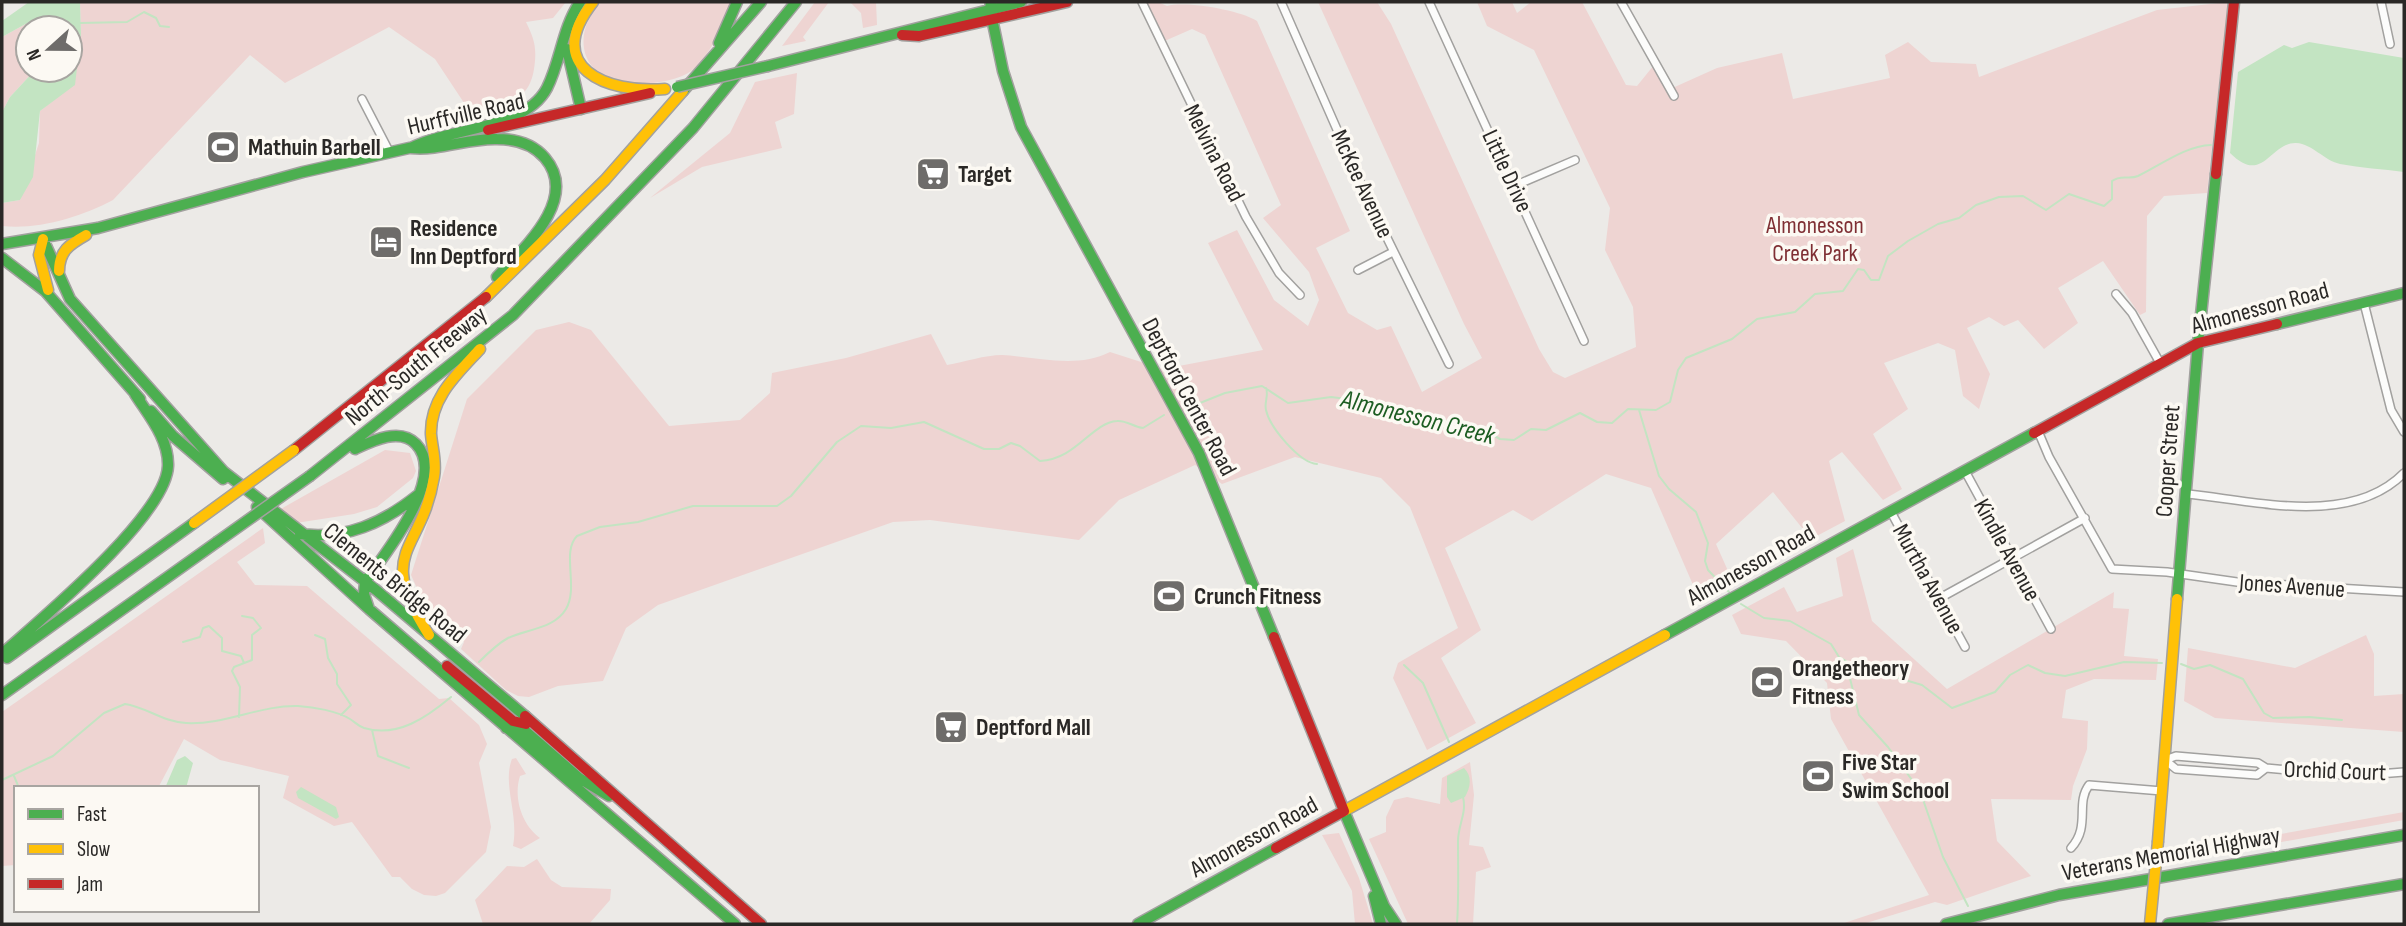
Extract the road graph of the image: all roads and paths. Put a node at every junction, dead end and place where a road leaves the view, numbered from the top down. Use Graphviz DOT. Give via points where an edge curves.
graph roads {
  1 [pos="580,2"];
  2 [pos="593,2"];
  3 [pos="737,2"];
  4 [pos="761,2"];
  5 [pos="796,2"];
  6 [pos="1021,2"];
  7 [pos="1067,2"];
  8 [pos="1142,2"];
  9 [pos="1281,2"];
  10 [pos="1429,2"];
  11 [pos="1621,2"];
  12 [pos="2234,2"];
  13 [pos="2381,2"];
  14 [pos="991,10"];
  15 [pos="565,32"];
  16 [pos="2390,44"];
  17 [pos="696,78"];
  18 [pos="665,89"];
  19 [pos="1674,96"];
  20 [pos="362,99"];
  21 [pos="581,109"];
  22 [pos="411,148"];
  23 [pos="390,153"];
  24 [pos="1574,160"];
  25 [pos="1514,186"];
  26 [pos="98,228"];
  27 [pos="43,239"];
  28 [pos="2,244"];
  29 [pos="1393,252"];
  30 [pos="2,258"];
  31 [pos="1358,270"];
  32 [pos="60,278"];
  33 [pos="2404,293"];
  34 [pos="2116,294"];
  35 [pos="1300,295"];
  36 [pos="55,302"];
  37 [pos="2364,303"];
  38 [pos="475,308"];
  39 [pos="513,315"];
  40 [pos="1584,341"];
  41 [pos="2198,343"];
  42 [pos="1449,363"];
  43 [pos="2160,363"];
  44 [pos="135,394"];
  45 [pos="2038,430"];
  46 [pos="2404,432"];
  47 [pos="1965,471"];
  48 [pos="2404,473"];
  49 [pos="310,476"];
  50 [pos="421,492"];
  51 [pos="2188,495"];
  52 [pos="1891,512"];
  53 [pos="2085,518"];
  54 [pos="300,534"];
  55 [pos="2012,559"];
  56 [pos="2180,575"];
  57 [pos="365,582"];
  58 [pos="2404,592"];
  59 [pos="1940,598"];
  60 [pos="369,609"];
  61 [pos="2051,629"];
  62 [pos="429,635"];
  63 [pos="1965,647"];
  64 [pos="417,649"];
  65 [pos="2,654"];
  66 [pos="2,662"];
  67 [pos="2,695"];
  68 [pos="530,722"];
  69 [pos="506,728"];
  70 [pos="2165,760"];
  71 [pos="2266,768"];
  72 [pos="2404,772"];
  73 [pos="2162,791"];
  74 [pos="1344,811"];
  75 [pos="637,812"];
  76 [pos="2404,835"];
  77 [pos="2071,848"];
  78 [pos="1374,882"];
  79 [pos="2404,884"];
  80 [pos="1384,906"];
  81 [pos="734,924"];
  82 [pos="761,924"];
  83 [pos="1138,924"];
  84 [pos="1381,924"];
  85 [pos="1388,924"];
  86 [pos="1396,924"];
  87 [pos="1946,924"];
  88 [pos="2150,924"];
  89 [pos="2168,924"];
  1 -- 15 [label="main road"];
  2 -- 18 [label="main road" via="576,25 574,43 586,72 625,90"];
  3 -- 17 [label="main road" via="727,30"];
  4 -- 17 [label="main road, North-South Freeway"];
  5 -- 39 [label="main road, North-South Freeway" via="693,128"];
  6 -- 14 [label="main road, Hurffville Road"];
  7 -- 14 [label="main road, Hurffville Road"];
  8 -- 35 [label="street, Melvina Road" via="1246,217 1279,273"];
  9 -- 29 [label="street, McKee Avenue"];
  10 -- 25 [label="street, Little Drive"];
  11 -- 19 [label="street"];
  12 -- 41 [label="main road, Cooper Street"];
  13 -- 16 [label="street"];
  14 -- 18 [label="main road, Hurffville Road, bridge"];
  14 -- 74 [label="main road, Deptford Center Road" via="1021,127 1199,453"];
  15 -- 21 [label="main road"];
  15 -- 22 [label="main road" via="545,92 534,105 492,122 424,139"];
  17 -- 38 [label="main road, North-South Freeway" via="605,180"];
  18 -- 21 [label="main road, Hurffville Road"];
  20 -- 23 [label="street"];
  21 -- 22 [label="main road, Hurffville Road"];
  22 -- 23 [label="main road, Hurffville Road"];
  22 -- 38 [label="main road" via="426,150 483,138 514,140 538,150 552,169 556,190 545,219"];
  23 -- 26 [label="main road, Hurffville Road" via="263,182"];
  24 -- 25 [label="street"];
  25 -- 40 [label="street, Little Drive"];
  26 -- 27 [label="main road, Hurffville Road"];
  26 -- 32 [label="main road" via="68,244 60,254"];
  27 -- 28 [label="main road"];
  27 -- 32 [label="main road, Clements Bridge Road"];
  27 -- 36 [label="main road, Clements Bridge Road" via="41,270"];
  29 -- 31 [label="street"];
  29 -- 42 [label="street, McKee Avenue"];
  30 -- 36 [label="main road, Clements Bridge Road" via="33,279"];
  32 -- 54 [label="main road, Clements Bridge Road" via="70,299 212,459"];
  33 -- 37 [label="main road, Almonesson Road"];
  34 -- 43 [label="street"];
  36 -- 44 [label="main road, Clements Bridge Road"];
  37 -- 41 [label="main road, Almonesson Road"];
  37 -- 46 [label="street" via="2391,410"];
  38 -- 66 [label="main road, North-South Freeway, bridge" via="294,450"];
  39 -- 49 [label="main road, North-South Freeway"];
  39 -- 62 [label="main road" via="452,379 433,410 435,476 409,536 400,573 407,601"];
  41 -- 43 [label="main road, Almonesson Road"];
  41 -- 51 [label="main road, Cooper Street"];
  43 -- 45 [label="main road, Almonesson Road"];
  44 -- 60 [label="main road, Clements Bridge Road" via="173,436"];
  44 -- 65 [label="main road" via="164,440 168,468 157,500 84,581"];
  45 -- 47 [label="main road, Almonesson Road"];
  45 -- 53 [label="street"];
  47 -- 52 [label="main road, Almonesson Road"];
  47 -- 55 [label="street, Kindle Avenue"];
  48 -- 51 [label="street" via="2372,497 2322,507"];
  49 -- 50 [label="main road" via="373,441 395,436 411,440 424,455 427,469"];
  49 -- 67 [label="main road, North-South Freeway, bridge"];
  50 -- 54 [label="main road" via="376,523 355,531 329,536"];
  50 -- 57 [label="main road"];
  51 -- 56 [label="main road, Cooper Street"];
  52 -- 59 [label="street, Murtha Avenue"];
  52 -- 74 [label="main road, Almonesson Road"];
  53 -- 55 [label="street"];
  53 -- 56 [label="street, Jones Avenue" via="2112,569"];
  54 -- 57 [label="main road, Clements Bridge Road"];
  55 -- 59 [label="street"];
  55 -- 61 [label="street, Kindle Avenue"];
  56 -- 58 [label="street, Jones Avenue"];
  56 -- 70 [label="main road, Cooper Street"];
  57 -- 60 [label="main road"];
  57 -- 62 [label="main road, Clements Bridge Road"];
  59 -- 63 [label="street, Murtha Avenue"];
  60 -- 64 [label="main road, Clements Bridge Road"];
  62 -- 68 [label="main road, Clements Bridge Road"];
  64 -- 68 [label="main road" via="453,670 513,721"];
  64 -- 69 [label="main road, Clements Bridge Road"];
  68 -- 75 [label="main road, Clements Bridge Road"];
  69 -- 75 [label="main road" via="524,730 579,778"];
  69 -- 81 [label="main road, Clements Bridge Road"];
  70 -- 71 [label="street, Orchid Court" via="2176,756 2258,763"];
  70 -- 71 [label="street, Orchid Court" via="2176,769 2257,775"];
  70 -- 73 [label="main road, Cooper Street"];
  71 -- 72 [label="street, Orchid Court" via="2353,776"];
  73 -- 77 [label="street" via="2089,785 2081,836"];
  73 -- 88 [label="main road, Cooper Street, bridge"];
  74 -- 78 [label="main road, Deptford Center Road"];
  74 -- 83 [label="main road, Almonesson Road"];
  75 -- 82 [label="main road, Clements Bridge Road"];
  76 -- 87 [label="main road, Veterans Memorial Highway" via="2059,895"];
  78 -- 80 [label="main road"];
  78 -- 84 [label="main road"];
  79 -- 89 [label="main road"];
  80 -- 85 [label="main road"];
  80 -- 86 [label="main road"];
}
